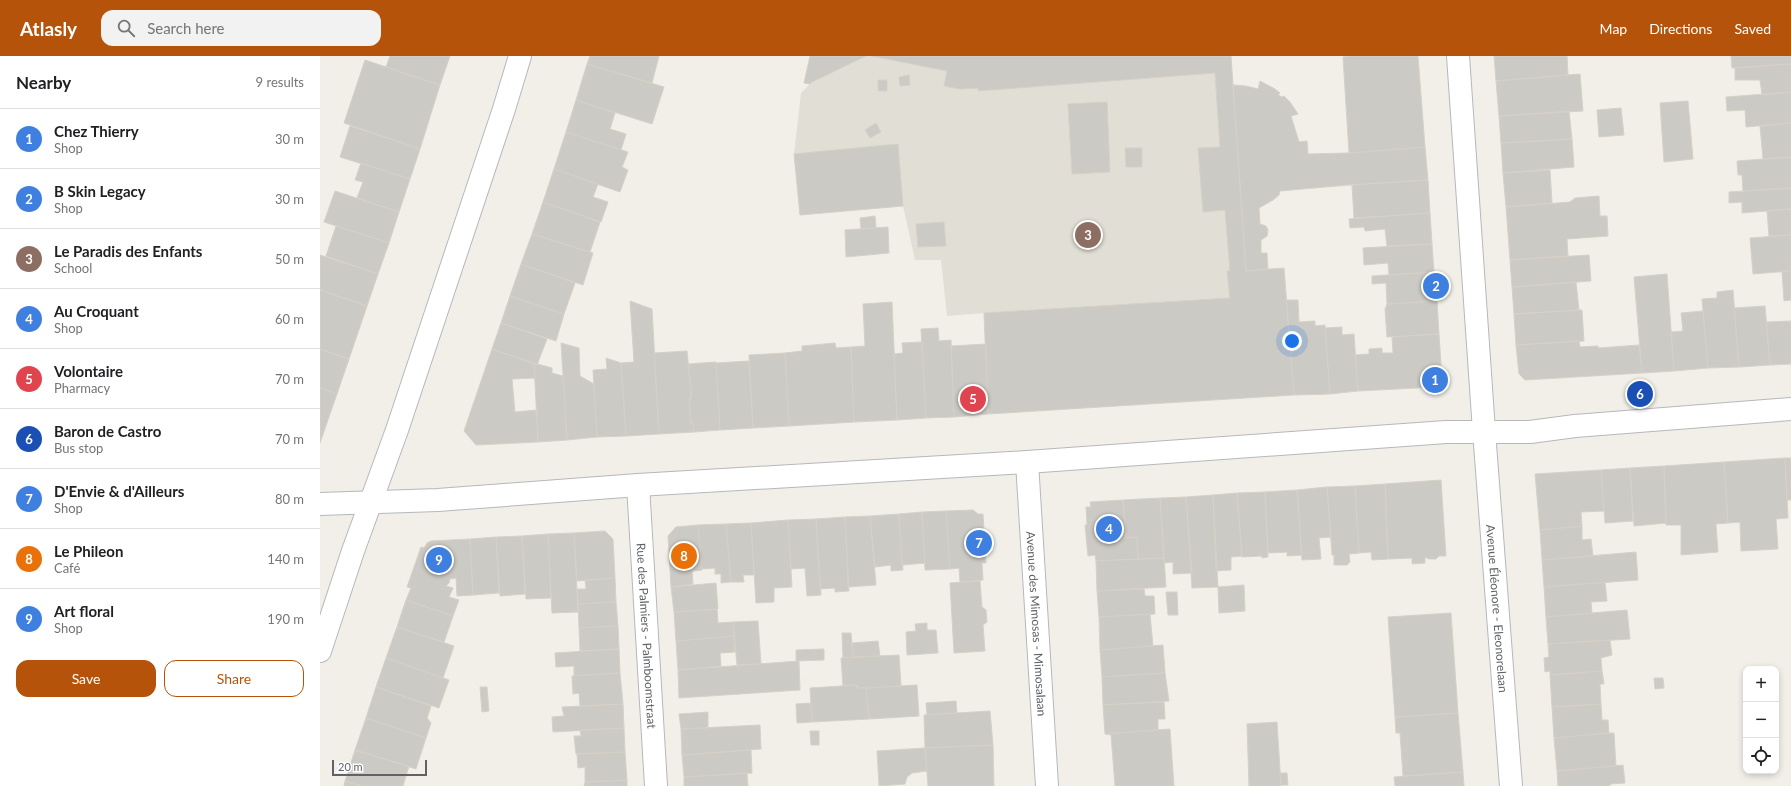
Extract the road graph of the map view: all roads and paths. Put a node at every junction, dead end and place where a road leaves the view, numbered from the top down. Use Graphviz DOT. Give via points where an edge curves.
graph roads {
  1 [pos="520,56"];
  2 [pos="1458,56"];
  3 [pos="1791,409"];
  4 [pos="1484,431"];
  5 [pos="1027,462"];
  6 [pos="638,485"];
  7 [pos="371,502"];
  8 [pos="320,504"];
  9 [pos="320,650"];
  10 [pos="656,786"];
  11 [pos="1047,786"];
  12 [pos="1511,786"];
  1 -- 7 [label="street"];
  2 -- 4 [label="street, Avenue Éléonore - Eleonorelaan"];
  3 -- 4 [label="street" via="1575,426 1530,432"];
  4 -- 5 [label="street"];
  4 -- 12 [label="street, Avenue Éléonore - Eleonorelaan"];
  5 -- 6 [label="street"];
  5 -- 11 [label="street, Avenue des Mimosas - Mimosalaan"];
  6 -- 7 [label="street" via="438,500"];
  6 -- 10 [label="street, Rue des Palmiers - Palmboomstraat"];
  7 -- 8 [label="street"];
  7 -- 9 [label="street"];
}
